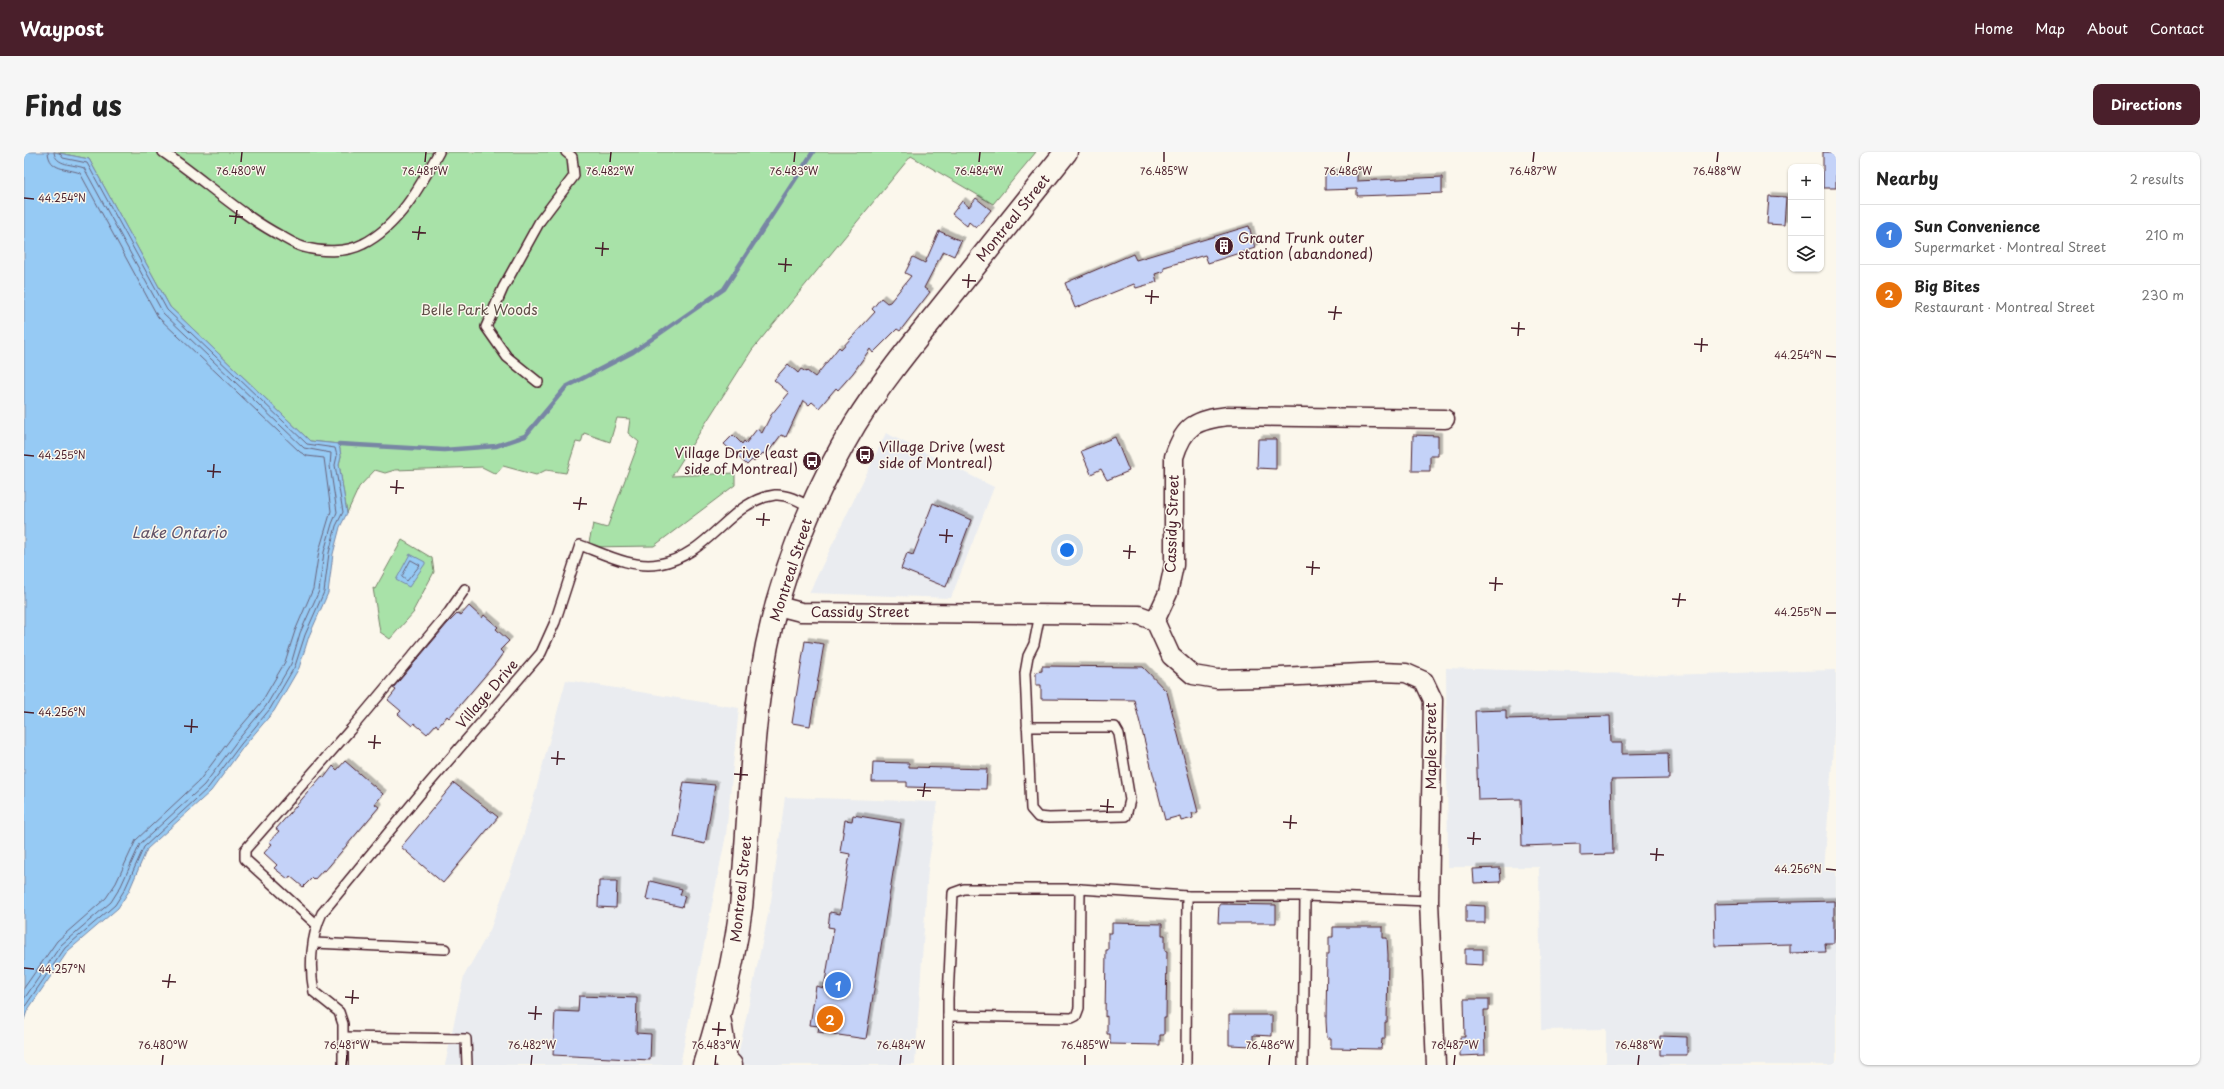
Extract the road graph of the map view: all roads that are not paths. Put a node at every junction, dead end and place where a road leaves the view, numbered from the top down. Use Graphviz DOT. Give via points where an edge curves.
graph roads {
  1 [pos="163,152"];
  2 [pos="439,152"];
  3 [pos="566,152"];
  4 [pos="1066,152"];
  5 [pos="538,382"];
  6 [pos="1445,419"];
  7 [pos="812,508"];
  8 [pos="465,589"];
  9 [pos="778,606"];
  10 [pos="1040,614"];
  11 [pos="1155,621"];
  12 [pos="1027,727"];
  13 [pos="1080,889"];
  14 [pos="1187,896"];
  15 [pos="1305,896"];
  16 [pos="1429,901"];
  17 [pos="316,924"];
  18 [pos="314,944"];
  19 [pos="445,949"];
  20 [pos="948,1016"];
  21 [pos="720,1019"];
  22 [pos="344,1037"];
  23 [pos="343,1065"];
  24 [pos="468,1065"];
  25 [pos="704,1065"];
  26 [pos="731,1065"];
  27 [pos="948,1065"];
  28 [pos="1186,1065"];
  29 [pos="1303,1065"];
  30 [pos="1436,1065"];
  1 -- 2 [label="lane" via="261,225 302,247 332,251 362,245 384,229 409,201"];
  3 -- 5 [label="lane" via="572,157 574,176 540,221 503,288 486,327 507,357"];
  4 -- 7 [label="main road, Montreal Street" via="924,329 856,422 830,468"];
  6 -- 11 [label="street, Cassidy Street" via="1228,416 1205,419 1189,429 1180,440 1174,457 1174,566 1168,593"];
  7 -- 9 [label="main road, Montreal Street" via="794,552"];
  7 -- 17 [label="lane, Village Drive" via="791,497 776,495 758,500 739,511 692,552 673,561 657,564 623,560 580,545 555,622 541,653 330,902"];
  8 -- 17 [label="lane" via="449,612 361,717 245,850 245,859"];
  9 -- 10 [label="street, Cassidy Street" via="801,612"];
  9 -- 21 [label="main road, Montreal Street" via="761,681 754,731 740,910 728,987"];
  10 -- 11 [label="street, Cassidy Street" via="1139,614"];
  10 -- 12 [label="lane" via="1025,673"];
  11 -- 16 [label="street, Maple Street" via="1171,656 1193,675 1217,679 1382,672 1406,673 1424,680 1433,700"];
  12 -- 12 [label="lane" via="1031,809 1038,816 1126,816 1130,800 1119,734 1115,727"];
  13 -- 14 [label="lane"];
  13 -- 20 [label="lane" via="964,890 953,893"];
  13 -- 20 [label="lane" via="1079,1008 1076,1016"];
  14 -- 15 [label="lane"];
  14 -- 28 [label="lane"];
  15 -- 16 [label="lane"];
  15 -- 29 [label="lane"];
  16 -- 30 [label="street, Maple Street"];
  17 -- 18 [label="lane, Village Drive"];
  18 -- 19 [label="lane"];
  18 -- 22 [label="lane, Village Drive" via="314,992 339,1012"];
  20 -- 27 [label="lane"];
  21 -- 25 [label="main road, Montreal Street"];
  21 -- 26 [label="main road" via="726,1060"];
  22 -- 23 [label="lane, Village Drive"];
  22 -- 24 [label="lane" via="466,1039"];
}
